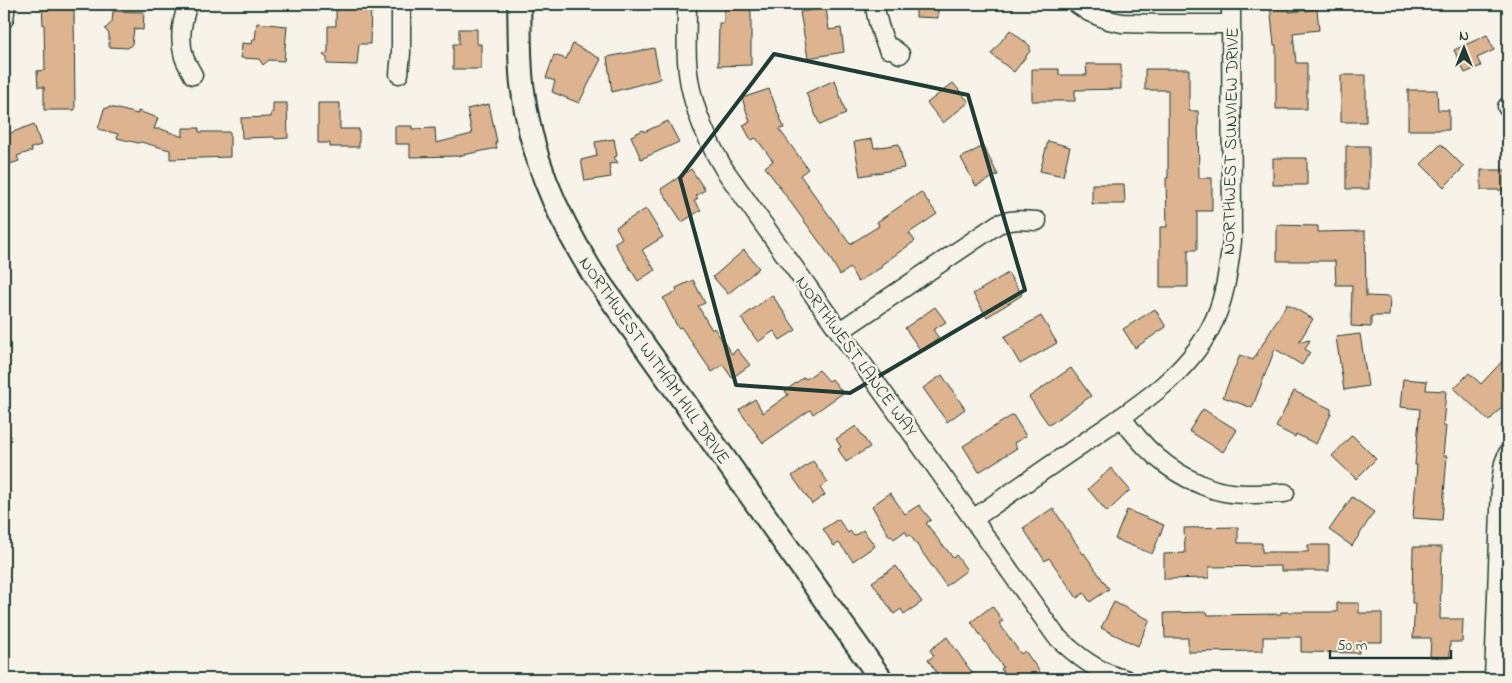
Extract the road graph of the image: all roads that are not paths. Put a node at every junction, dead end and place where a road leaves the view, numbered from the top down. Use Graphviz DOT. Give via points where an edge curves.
graph roads {
  1 [pos="6,4"];
  2 [pos="188,4"];
  3 [pos="401,4"];
  4 [pos="519,4"];
  5 [pos="687,4"];
  6 [pos="875,4"];
  7 [pos="1077,4"];
  8 [pos="1231,4"];
  9 [pos="4,19"];
  10 [pos="1231,24"];
  11 [pos="900,54"];
  12 [pos="399,74"];
  13 [pos="193,75"];
  14 [pos="1037,221"];
  15 [pos="840,331"];
  16 [pos="1121,417"];
  17 [pos="1508,453"];
  18 [pos="1285,493"];
  19 [pos="1505,506"];
  20 [pos="973,520"];
  21 [pos="1101,675"];
  22 [pos="881,679"];
  23 [pos="1125,679"];
  24 [pos="1494,679"];
  1 -- 9 [label="street"];
  2 -- 13 [label="street" via="182,25 182,46"];
  3 -- 12 [label="street"];
  4 -- 22 [label="street, NORTHWEST WITHAM HILL DRIVE" via="522,84 530,128 542,174 573,240 592,272"];
  5 -- 15 [label="street, NORTHWEST LANCE WAY" via="690,86 712,148"];
  6 -- 11 [label="street" via="875,14 888,49"];
  7 -- 10 [label="street" via="1089,12 1122,23"];
  8 -- 10 [label="street, NORTHWEST SUNVIEW DRIVE"];
  10 -- 16 [label="street, NORTHWEST SUNVIEW DRIVE" via="1232,241 1228,277 1220,306 1210,330 1191,356 1169,380"];
  14 -- 15 [label="street" via="1019,219 998,224"];
  15 -- 20 [label="street, NORTHWEST LANCE WAY"];
  16 -- 18 [label="street" via="1148,450 1188,479 1230,493"];
  16 -- 20 [label="street, NORTHWEST SUNVIEW DRIVE"];
  17 -- 19 [label="street" via="1501,482"];
  19 -- 24 [label="street"];
  20 -- 21 [label="street, NORTHWEST LANCE WAY" via="1056,636"];
  21 -- 23 [label="street, NORTHWEST LANCE WAY"];
}
